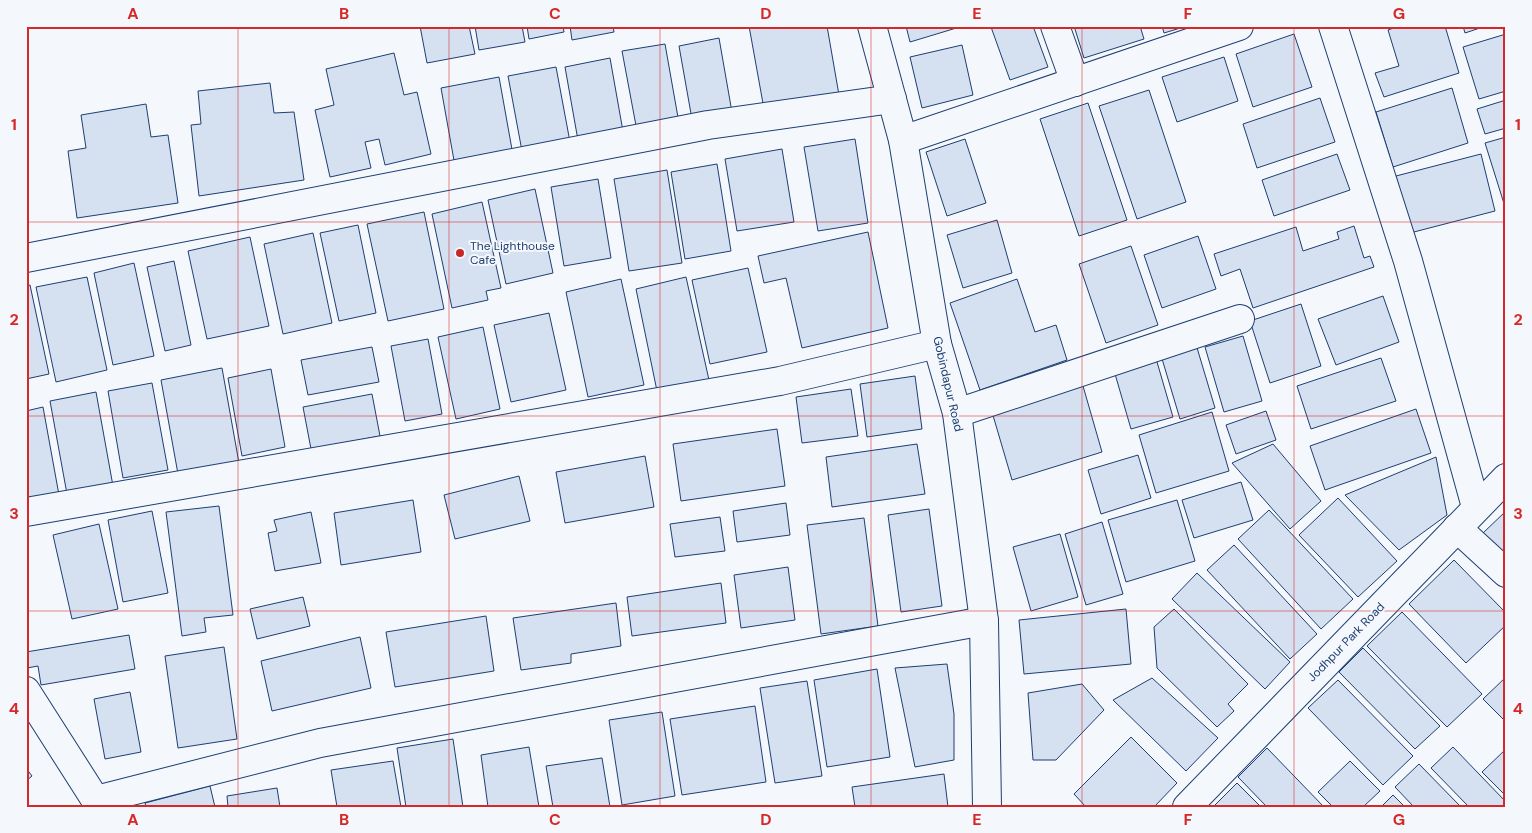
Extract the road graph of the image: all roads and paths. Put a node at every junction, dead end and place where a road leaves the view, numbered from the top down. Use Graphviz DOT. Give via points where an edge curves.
graph roads {
  1 [pos="872,26"];
  2 [pos="1055,26"];
  3 [pos="1239,26"];
  4 [pos="1333,26"];
  5 [pos="1075,82"];
  6 [pos="892,99"];
  7 [pos="903,140"];
  8 [pos="26,258"];
  9 [pos="1240,319"];
  10 [pos="937,344"];
  11 [pos="957,413"];
  12 [pos="1506,478"];
  13 [pos="1476,507"];
  14 [pos="26,512"];
  15 [pos="1457,528"];
  16 [pos="1506,573"];
  17 [pos="984,621"];
  18 [pos="26,691"];
  19 [pos="98,803"];
  20 [pos="987,807"];
  21 [pos="1187,807"];
  1 -- 6 [label="street, Gobindapur Road"];
  2 -- 5 [label="street"];
  3 -- 5 [label="street"];
  4 -- 13 [label="street" via="1408,261"];
  5 -- 7 [label="street"];
  6 -- 7 [label="street, Gobindapur Road"];
  6 -- 8 [label="street" via="708,125"];
  7 -- 10 [label="street, Gobindapur Road"];
  9 -- 11 [label="street"];
  10 -- 11 [label="street, Gobindapur Road"];
  10 -- 14 [label="street" via="780,381"];
  11 -- 17 [label="street, Gobindapur Road"];
  12 -- 13 [label="street, Jodhpur Park Road"];
  13 -- 15 [label="street, Jodhpur Park Road"];
  15 -- 16 [label="street"];
  15 -- 21 [label="street, Jodhpur Park Road"];
  17 -- 19 [label="street" via="320,743"];
  17 -- 20 [label="street, Gobindapur Road"];
  18 -- 19 [label="street"];
}
